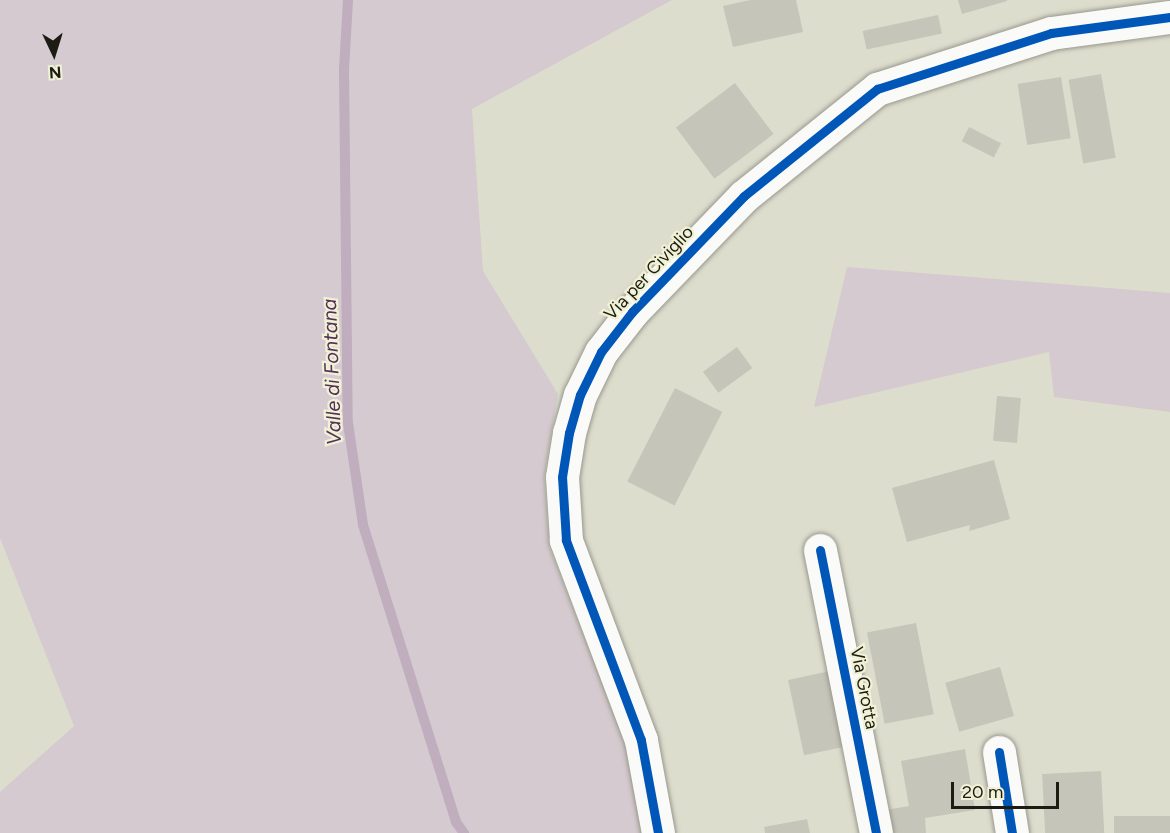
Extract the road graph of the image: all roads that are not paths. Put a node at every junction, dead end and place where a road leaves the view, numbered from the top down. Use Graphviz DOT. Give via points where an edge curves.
graph roads {
  1 [pos="1170,17"];
  2 [pos="819,550"];
  3 [pos="999,752"];
  4 [pos="658,833"];
  5 [pos="876,833"];
  6 [pos="1012,833"];
  1 -- 4 [label="street, Via per Civiglio" via="1051,33 877,89 744,196 632,312 601,352 580,395 569,433 562,477 566,540 641,740"];
  2 -- 5 [label="street, Via Grotta"];
  3 -- 6 [label="street"];
}
